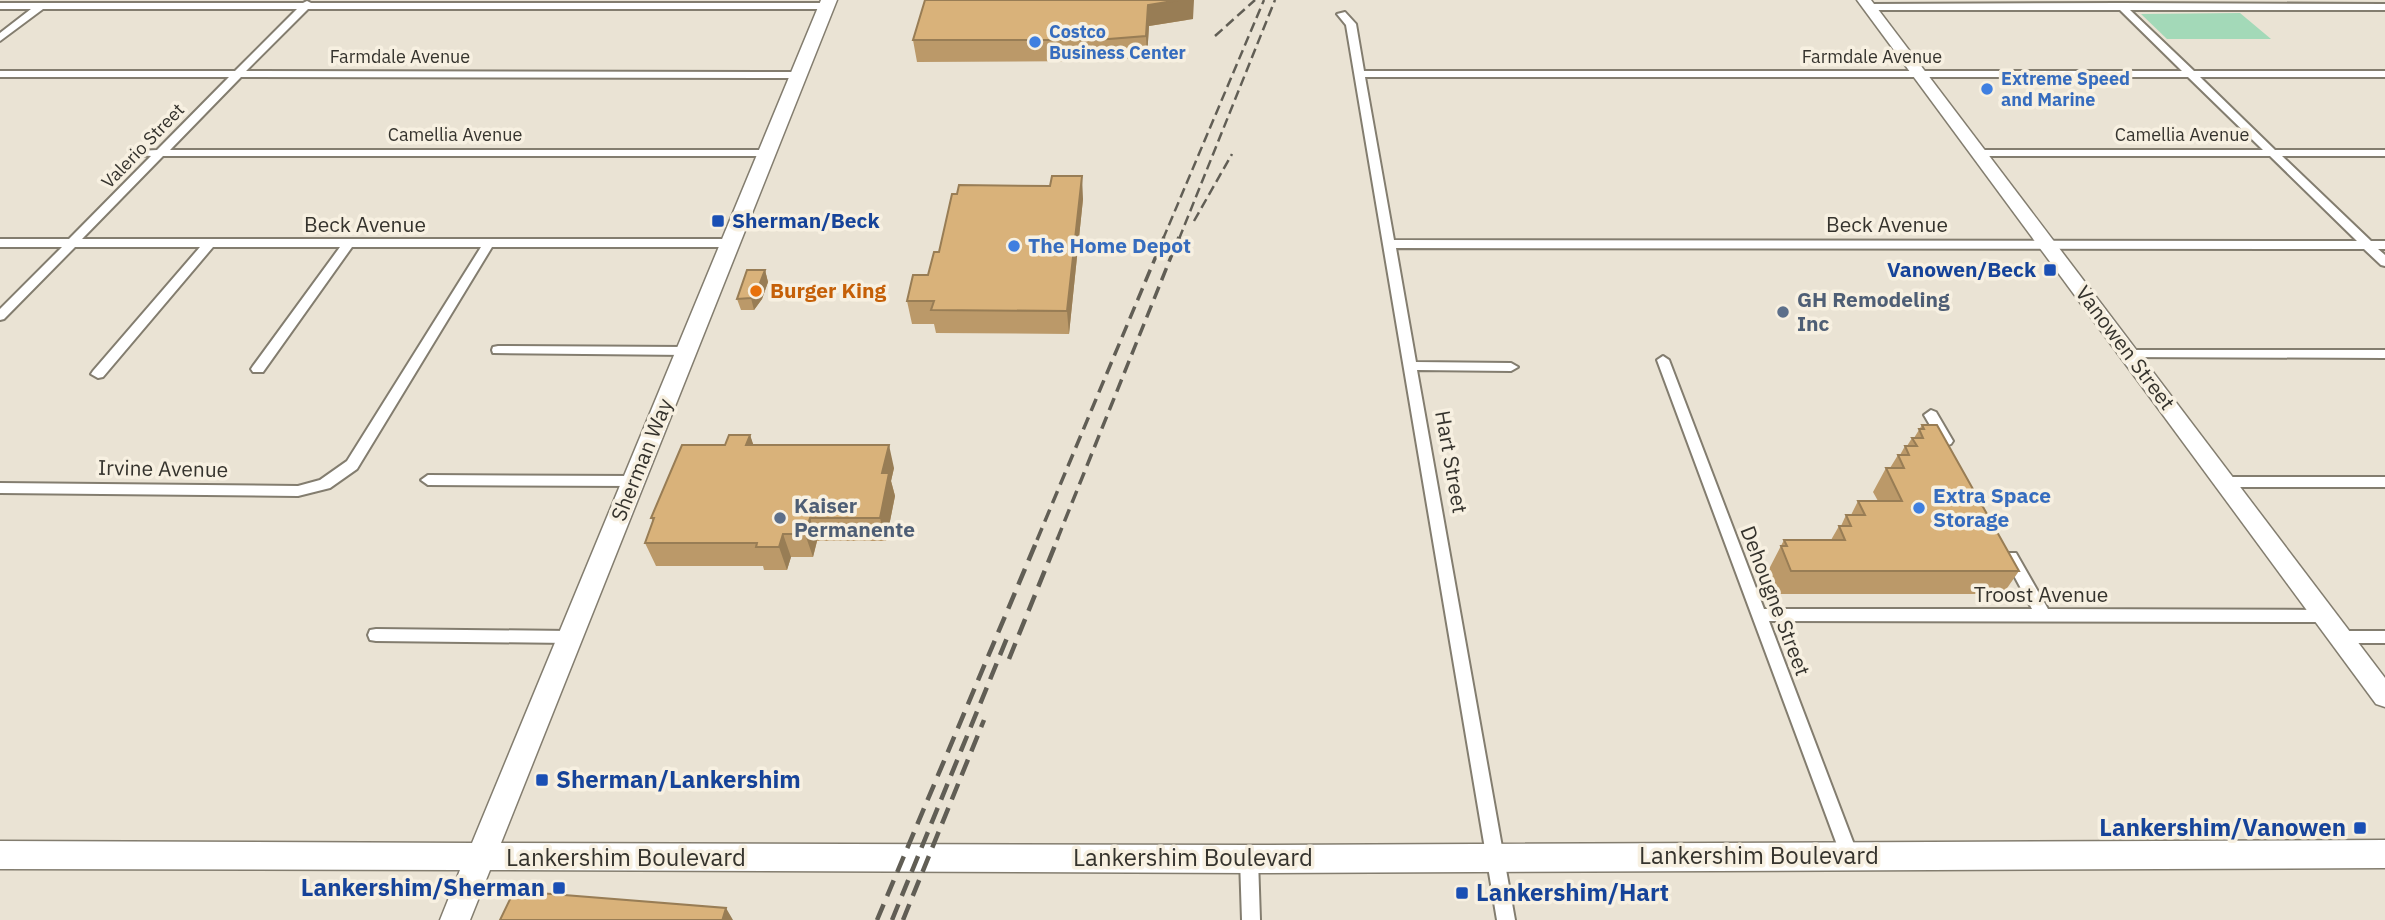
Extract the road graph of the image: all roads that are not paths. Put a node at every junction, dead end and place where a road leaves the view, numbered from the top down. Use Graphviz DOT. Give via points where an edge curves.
graph roads {
  1 [pos="45,3"];
  2 [pos="307,3"];
  3 [pos="828,3"];
  4 [pos="1867,4"];
  5 [pos="2119,4"];
  6 [pos="0,6"];
  7 [pos="2385,7"];
  8 [pos="1342,14"];
  9 [pos="0,38"];
  10 [pos="0,74"];
  11 [pos="1360,74"];
  12 [pos="1920,74"];
  13 [pos="2192,74"];
  14 [pos="237,75"];
  15 [pos="799,75"];
  16 [pos="2385,75"];
  17 [pos="143,153"];
  18 [pos="160,153"];
  19 [pos="767,153"];
  20 [pos="1978,153"];
  21 [pos="2273,153"];
  22 [pos="2385,153"];
  23 [pos="0,243"];
  24 [pos="73,243"];
  25 [pos="731,243"];
  26 [pos="209,244"];
  27 [pos="348,244"];
  28 [pos="488,244"];
  29 [pos="1390,244"];
  30 [pos="2047,244"];
  31 [pos="2367,245"];
  32 [pos="2385,245"];
  33 [pos="2385,262"];
  34 [pos="0,316"];
  35 [pos="498,350"];
  36 [pos="687,351"];
  37 [pos="2129,354"];
  38 [pos="2385,354"];
  39 [pos="1663,360"];
  40 [pos="1411,366"];
  41 [pos="1511,367"];
  42 [pos="258,369"];
  43 [pos="98,374"];
  44 [pos="1931,415"];
  45 [pos="1951,450"];
  46 [pos="428,480"];
  47 [pos="634,481"];
  48 [pos="2225,482"];
  49 [pos="2385,482"];
  50 [pos="0,488"];
  51 [pos="2004,545"];
  52 [pos="1758,615"];
  53 [pos="2044,616"];
  54 [pos="2325,616"];
  55 [pos="376,635"];
  56 [pos="570,637"];
  57 [pos="2340,637"];
  58 [pos="2385,637"];
  59 [pos="2385,697"];
  60 [pos="2385,854"];
  61 [pos="0,855"];
  62 [pos="1849,855"];
  63 [pos="1494,857"];
  64 [pos="481,858"];
  65 [pos="1249,859"];
  66 [pos="455,920"];
  67 [pos="1251,920"];
  68 [pos="1506,920"];
  1 -- 2 [label="street"];
  1 -- 6 [label="street"];
  1 -- 9 [label="street"];
  2 -- 3 [label="street"];
  2 -- 14 [label="street, Valerio Street"];
  3 -- 15 [label="main road, Sherman Way"];
  4 -- 5 [label="street"];
  4 -- 12 [label="main road, Vanowen Street"];
  5 -- 7 [label="street"];
  5 -- 13 [label="street"];
  8 -- 11 [label="street, Hart Street" via="1351,24"];
  10 -- 14 [label="street, Farmdale Avenue"];
  11 -- 12 [label="street, Farmdale Avenue"];
  11 -- 29 [label="street, Hart Street"];
  12 -- 13 [label="street, Farmdale Avenue"];
  12 -- 20 [label="main road, Vanowen Street"];
  13 -- 16 [label="street, Farmdale Avenue"];
  13 -- 21 [label="street"];
  14 -- 15 [label="street, Farmdale Avenue"];
  14 -- 18 [label="street, Valerio Street"];
  15 -- 19 [label="main road, Sherman Way"];
  17 -- 18 [label="street, Camellia Avenue"];
  18 -- 19 [label="street, Camellia Avenue"];
  18 -- 24 [label="street, Valerio Street"];
  19 -- 25 [label="main road, Sherman Way"];
  20 -- 21 [label="street, Camellia Avenue"];
  20 -- 30 [label="main road, Vanowen Street"];
  21 -- 22 [label="street, Camellia Avenue"];
  21 -- 31 [label="street"];
  23 -- 24 [label="street, Beck Avenue"];
  24 -- 26 [label="street, Beck Avenue"];
  24 -- 34 [label="street, Valerio Street"];
  25 -- 28 [label="street, Beck Avenue"];
  25 -- 36 [label="main road, Sherman Way"];
  26 -- 27 [label="street, Beck Avenue"];
  26 -- 43 [label="street"];
  27 -- 28 [label="street, Beck Avenue"];
  27 -- 42 [label="street"];
  28 -- 50 [label="street, Irvine Avenue" via="352,466 325,484 298,491"];
  29 -- 30 [label="street, Beck Avenue"];
  29 -- 40 [label="street, Hart Street"];
  30 -- 31 [label="street, Beck Avenue"];
  30 -- 37 [label="main road, Vanowen Street"];
  31 -- 32 [label="street, Beck Avenue"];
  31 -- 33 [label="street"];
  35 -- 36 [label="street"];
  36 -- 47 [label="main road, Sherman Way"];
  37 -- 38 [label="street"];
  37 -- 48 [label="main road, Vanowen Street"];
  39 -- 52 [label="street, Dehougne Street"];
  40 -- 41 [label="street"];
  40 -- 63 [label="street, Hart Street"];
  44 -- 45 [label="street"];
  46 -- 47 [label="street"];
  47 -- 56 [label="main road, Sherman Way"];
  48 -- 49 [label="street"];
  48 -- 54 [label="main road, Vanowen Street"];
  51 -- 53 [label="street"];
  52 -- 53 [label="street, Troost Avenue"];
  52 -- 62 [label="street, Dehougne Street"];
  53 -- 54 [label="street, Troost Avenue"];
  54 -- 57 [label="main road, Vanowen Street"];
  55 -- 56 [label="street"];
  56 -- 64 [label="main road, Sherman Way"];
  57 -- 58 [label="street"];
  57 -- 59 [label="main road, Vanowen Street"];
  60 -- 62 [label="main road, Lankershim Boulevard"];
  61 -- 64 [label="main road, Lankershim Boulevard"];
  62 -- 63 [label="main road, Lankershim Boulevard"];
  63 -- 65 [label="main road, Lankershim Boulevard"];
  63 -- 68 [label="street, Hart Street"];
  64 -- 65 [label="main road, Lankershim Boulevard"];
  64 -- 66 [label="main road, Sherman Way"];
  65 -- 67 [label="street"];
}
